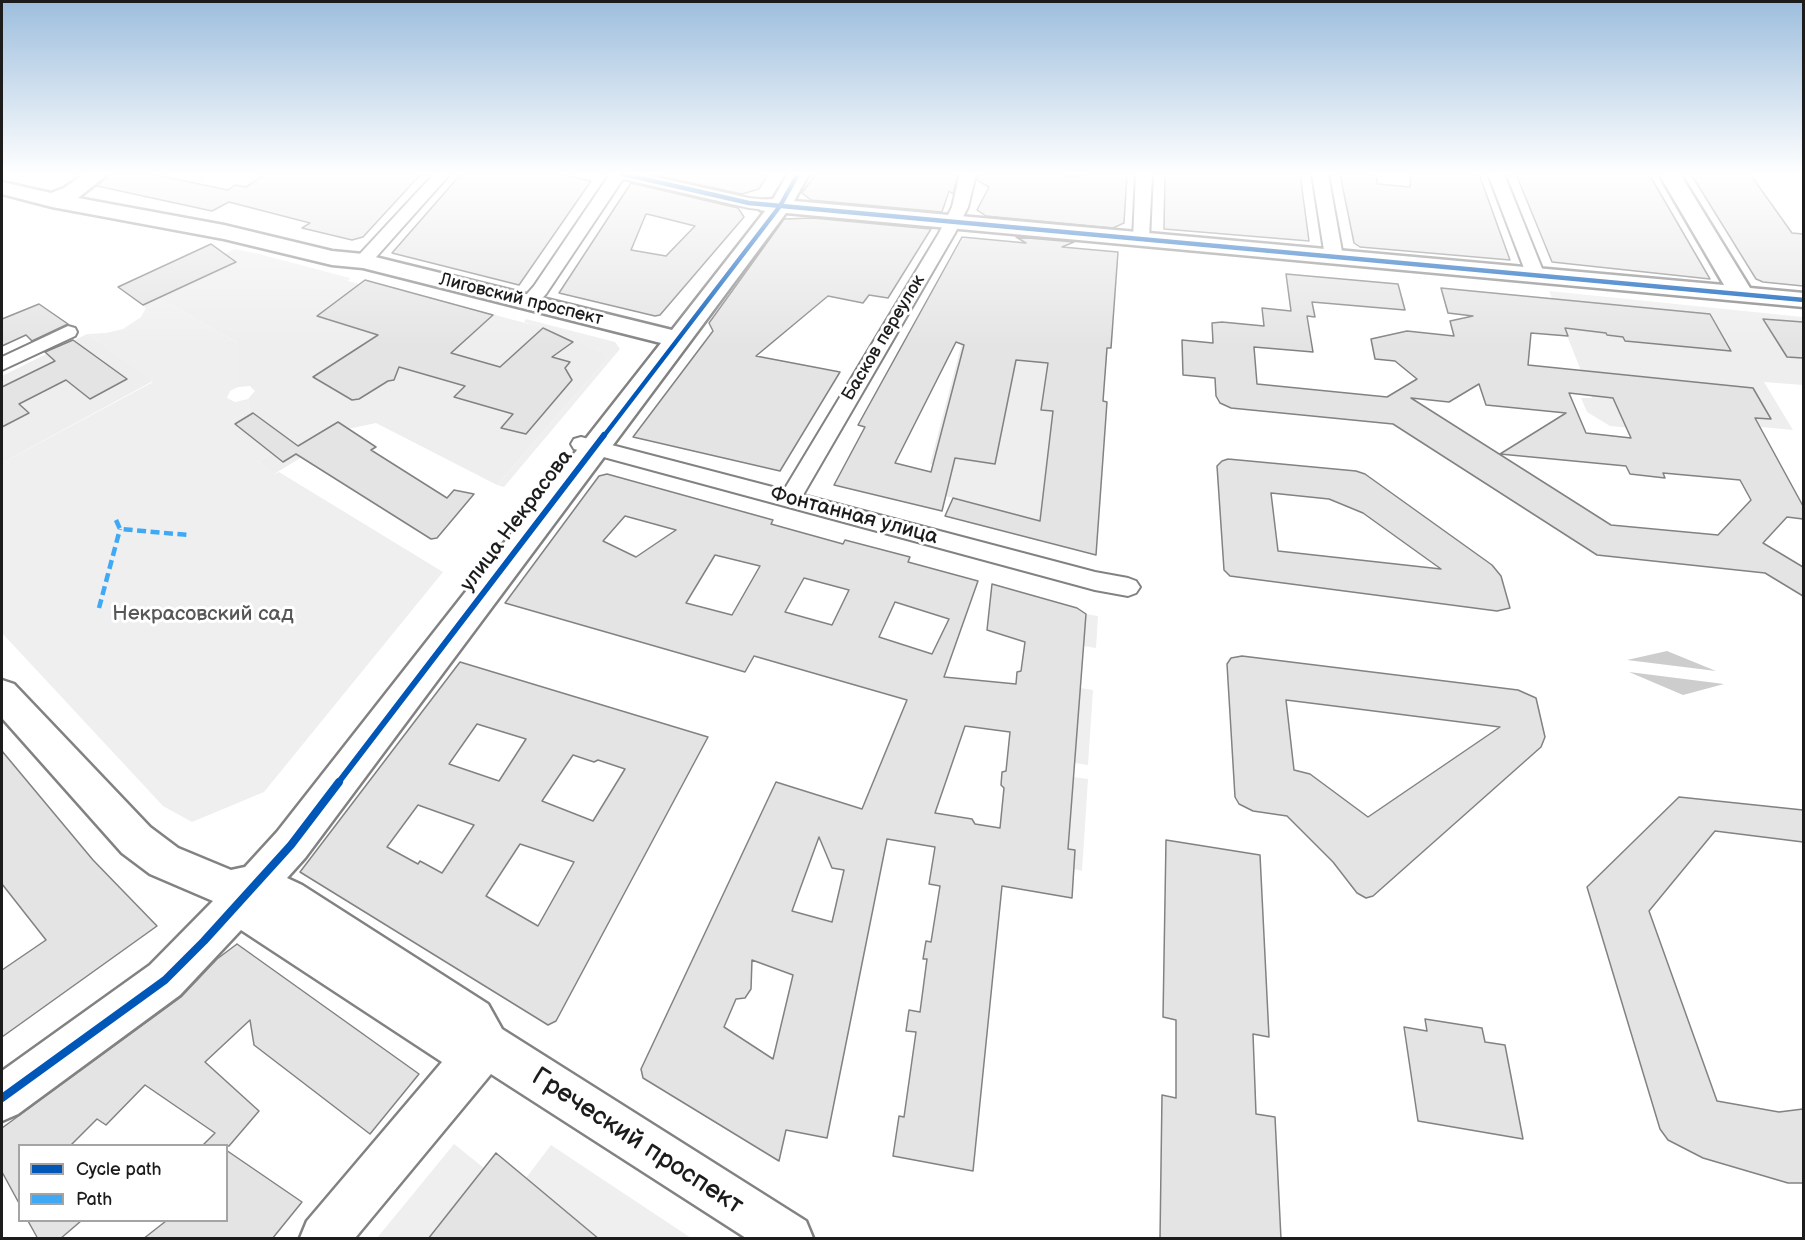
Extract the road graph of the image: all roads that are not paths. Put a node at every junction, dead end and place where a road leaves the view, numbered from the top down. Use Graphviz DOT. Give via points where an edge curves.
graph roads {
  1 [pos="224,232"];
  2 [pos="389,232"];
  3 [pos="580,232"];
  4 [pos="753,232"];
  5 [pos="947,232"];
  6 [pos="1062,232"];
  7 [pos="1141,232"];
  8 [pos="1330,232"];
  9 [pos="1519,232"];
  10 [pos="1704,232"];
  11 [pos="1141,239"];
  12 [pos="1334,257"];
  13 [pos="363,261"];
  14 [pos="1536,276"];
  15 [pos="1742,295"];
  16 [pos="1803,300"];
  17 [pos="528,303"];
  18 [pos="68,332"];
  19 [pos="672,338"];
  20 [pos="2,364"];
  21 [pos="588,446"];
  22 [pos="790,499"];
  23 [pos="1128,587"];
  24 [pos="5,704"];
  25 [pos="241,893"];
  26 [pos="486,1045"];
  27 [pos="2,1077"];
  28 [pos="2,1098"];
  29 [pos="324,1239"];
  30 [pos="789,1239"];
  1 -- 13 [label="street, Лиговский проспект" via="332,258"];
  2 -- 13 [label="street"];
  3 -- 17 [label="street"];
  4 -- 19 [label="street, улица Некрасова"];
  5 -- 22 [label="street, Басков переулок"];
  6 -- 11 [label="street"];
  7 -- 11 [label="street"];
  8 -- 12 [label="street"];
  9 -- 14 [label="street"];
  10 -- 15 [label="street"];
  11 -- 12 [label="street"];
  12 -- 14 [label="street"];
  13 -- 17 [label="street, Лиговский проспект"];
  14 -- 15 [label="street"];
  15 -- 16 [label="street"];
  17 -- 19 [label="street, Лиговский проспект"];
  18 -- 20 [label="street"];
  19 -- 21 [label="street, улица Некрасова"];
  21 -- 22 [label="street, Фонтанная улица"];
  21 -- 25 [label="street, улица Некрасова" via="277,835"];
  22 -- 23 [label="street, Фонтанная улица"];
  24 -- 25 [label="street" via="136,840 164,861"];
  25 -- 26 [label="street" via="267,921 454,1045"];
  25 -- 27 [label="street" via="152,969"];
  25 -- 28 [label="street" via="165,980"];
  26 -- 29 [label="street"];
  26 -- 30 [label="street, Греческий проспект"];
}
